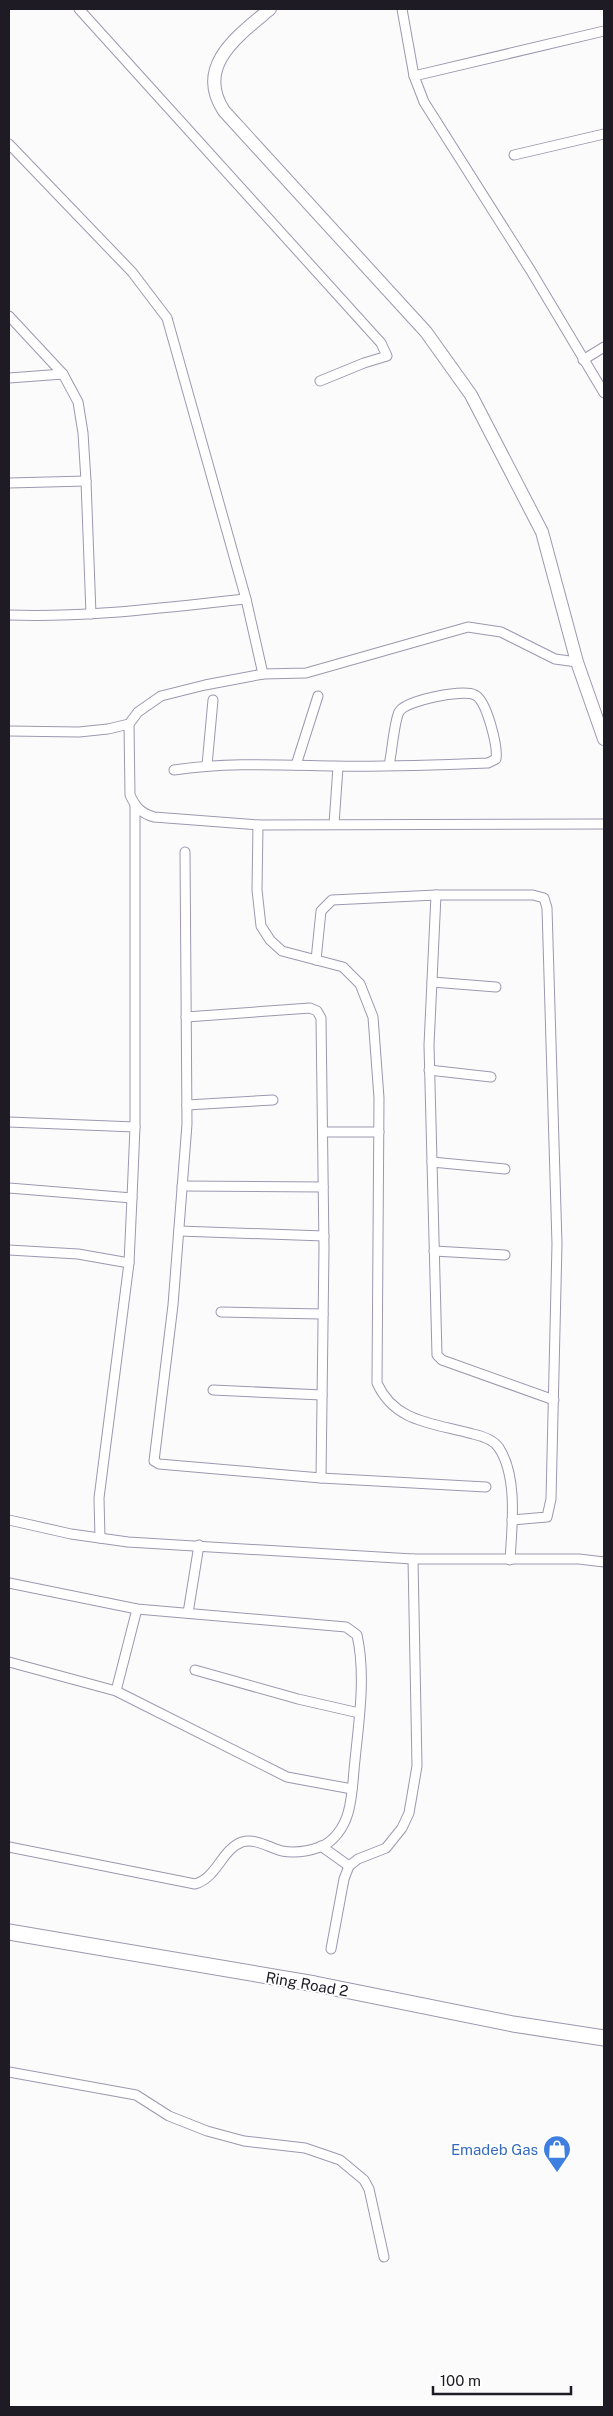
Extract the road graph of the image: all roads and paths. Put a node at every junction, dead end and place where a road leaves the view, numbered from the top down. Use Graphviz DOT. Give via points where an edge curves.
graph roads {
  1 [pos="79,9"];
  2 [pos="270,9"];
  3 [pos="402,9"];
  4 [pos="604,31"];
  5 [pos="414,76"];
  6 [pos="604,134"];
  7 [pos="9,144"];
  8 [pos="514,155"];
  9 [pos="9,316"];
  10 [pos="604,347"];
  11 [pos="583,360"];
  12 [pos="63,374"];
  13 [pos="9,378"];
  14 [pos="320,381"];
  15 [pos="604,393"];
  16 [pos="86,481"];
  17 [pos="9,483"];
  18 [pos="246,599"];
  19 [pos="92,614"];
  20 [pos="9,615"];
  21 [pos="577,662"];
  22 [pos="262,674"];
  23 [pos="318,696"];
  24 [pos="213,700"];
  25 [pos="129,724"];
  26 [pos="9,731"];
  27 [pos="604,739"];
  28 [pos="207,765"];
  29 [pos="296,765"];
  30 [pos="389,765"];
  31 [pos="338,766"];
  32 [pos="174,770"];
  33 [pos="135,805"];
  34 [pos="334,824"];
  35 [pos="604,824"];
  36 [pos="258,825"];
  37 [pos="184,852"];
  38 [pos="436,895"];
  39 [pos="316,960"];
  40 [pos="432,982"];
  41 [pos="496,986"];
  42 [pos="186,1017"];
  43 [pos="429,1070"];
  44 [pos="491,1077"];
  45 [pos="273,1100"];
  46 [pos="187,1105"];
  47 [pos="9,1122"];
  48 [pos="135,1127"];
  49 [pos="323,1132"];
  50 [pos="379,1132"];
  51 [pos="432,1162"];
  52 [pos="505,1169"];
  53 [pos="182,1186"];
  54 [pos="323,1187"];
  55 [pos="9,1188"];
  56 [pos="132,1198"];
  57 [pos="179,1231"];
  58 [pos="324,1236"];
  59 [pos="9,1250"];
  60 [pos="434,1251"];
  61 [pos="505,1256"];
  62 [pos="129,1263"];
  63 [pos="221,1312"];
  64 [pos="323,1314"];
  65 [pos="213,1390"];
  66 [pos="322,1395"];
  67 [pos="554,1400"];
  68 [pos="321,1478"];
  69 [pos="486,1487"];
  70 [pos="9,1520"];
  71 [pos="512,1520"];
  72 [pos="100,1538"];
  73 [pos="200,1545"];
  74 [pos="412,1559"];
  75 [pos="510,1560"];
  76 [pos="604,1562"];
  77 [pos="9,1583"];
  78 [pos="137,1608"];
  79 [pos="188,1613"];
  80 [pos="9,1662"];
  81 [pos="195,1670"];
  82 [pos="116,1691"];
  83 [pos="359,1713"];
  84 [pos="352,1788"];
  85 [pos="321,1846"];
  86 [pos="9,1847"];
  87 [pos="349,1866"];
  88 [pos="9,1932"];
  89 [pos="331,1949"];
  90 [pos="604,2038"];
  91 [pos="9,2072"];
  92 [pos="384,2257"];
  1 -- 14 [label="street" via="381,343 387,356"];
  2 -- 21 [label="street" via="239,35 222,56 214,73 217,100 426,332 471,395 542,532"];
  3 -- 5 [label="street"];
  4 -- 5 [label="street"];
  5 -- 11 [label="street" via="424,102"];
  6 -- 8 [label="street"];
  7 -- 18 [label="street" via="132,272 168,318"];
  9 -- 12 [label="street"];
  10 -- 11 [label="street"];
  11 -- 15 [label="street"];
  12 -- 13 [label="street"];
  12 -- 16 [label="street" via="78,402"];
  16 -- 17 [label="street"];
  16 -- 19 [label="street"];
  18 -- 19 [label="street"];
  18 -- 22 [label="street"];
  19 -- 20 [label="street"];
  21 -- 22 [label="street" via="555,659 501,632 468,627 306,673"];
  21 -- 27 [label="street"];
  22 -- 25 [label="street" via="161,696 138,712"];
  23 -- 29 [label="street"];
  24 -- 28 [label="street"];
  25 -- 26 [label="street" via="79,732"];
  25 -- 33 [label="street" via="130,795"];
  28 -- 29 [label="street"];
  28 -- 32 [label="street"];
  29 -- 31 [label="street"];
  30 -- 30 [label="street" via="399,713 406,705 418,700 467,694 475,695 482,702 497,750 496,759 488,763"];
  30 -- 31 [label="street"];
  31 -- 34 [label="street"];
  33 -- 36 [label="street" via="142,814 163,819"];
  33 -- 48 [label="street"];
  34 -- 35 [label="street"];
  34 -- 36 [label="street"];
  36 -- 39 [label="street" via="257,890 261,926 282,951"];
  37 -- 42 [label="street"];
  38 -- 39 [label="street" via="332,900 321,911"];
  38 -- 40 [label="street"];
  38 -- 67 [label="street" via="533,895 544,898 548,908 557,1244"];
  39 -- 50 [label="street" via="343,968 360,984 373,1017"];
  40 -- 41 [label="street"];
  40 -- 43 [label="street"];
  42 -- 46 [label="street"];
  42 -- 49 [label="street" via="310,1008 317,1011 321,1018"];
  43 -- 44 [label="street"];
  43 -- 51 [label="street"];
  45 -- 46 [label="street"];
  46 -- 53 [label="street"];
  47 -- 48 [label="street"];
  48 -- 56 [label="street"];
  49 -- 50 [label="street"];
  49 -- 54 [label="street"];
  50 -- 71 [label="street" via="377,1382 384,1398 410,1417 485,1437 498,1447 507,1466"];
  51 -- 52 [label="street"];
  51 -- 60 [label="street"];
  53 -- 54 [label="street"];
  53 -- 57 [label="street"];
  54 -- 58 [label="street"];
  55 -- 56 [label="street"];
  56 -- 62 [label="street"];
  57 -- 58 [label="street"];
  57 -- 68 [label="street" via="154,1460 159,1464"];
  58 -- 64 [label="street"];
  59 -- 62 [label="street" via="78,1254"];
  60 -- 61 [label="street"];
  60 -- 67 [label="street" via="437,1355 442,1360"];
  62 -- 72 [label="street" via="100,1498"];
  63 -- 64 [label="street"];
  64 -- 66 [label="street"];
  65 -- 66 [label="street"];
  66 -- 68 [label="street"];
  67 -- 71 [label="street" via="551,1499 547,1517"];
  68 -- 69 [label="street"];
  70 -- 72 [label="street"];
  71 -- 75 [label="street"];
  72 -- 73 [label="street"];
  73 -- 74 [label="street"];
  73 -- 79 [label="street"];
  74 -- 75 [label="street"];
  74 -- 87 [label="street" via="417,1766 409,1813 386,1848"];
  75 -- 76 [label="street"];
  77 -- 78 [label="street"];
  78 -- 79 [label="street"];
  78 -- 82 [label="street"];
  79 -- 83 [label="street" via="346,1627 357,1635 360,1648"];
  80 -- 82 [label="street"];
  81 -- 83 [label="street"];
  82 -- 84 [label="street" via="286,1777"];
  83 -- 84 [label="street"];
  84 -- 85 [label="street" via="348,1814 338,1834"];
  85 -- 86 [label="street" via="303,1851 284,1851 253,1841 244,1842 236,1845 208,1878 195,1884"];
  85 -- 87 [label="street"];
  87 -- 89 [label="street"];
  88 -- 90 [label="main road, Ring Road 2"];
  91 -- 92 [label="street" via="136,2095 169,2116 207,2131 244,2141 305,2148 340,2160 364,2180 369,2189"];
}
